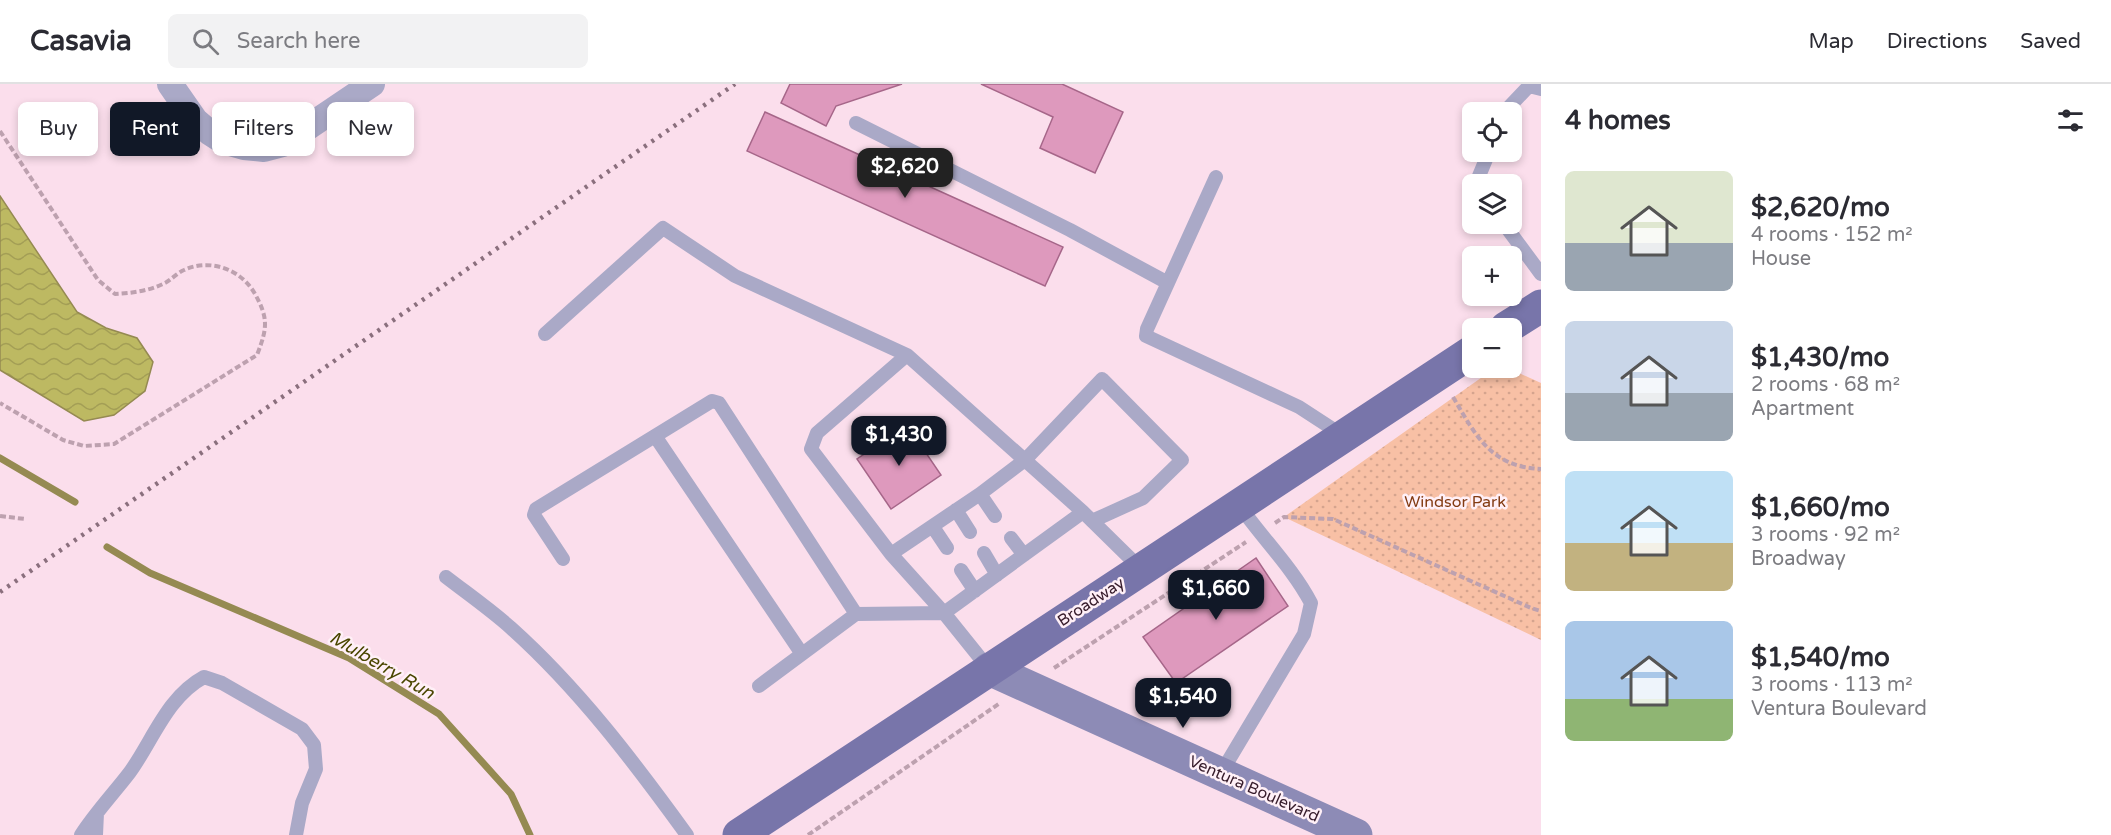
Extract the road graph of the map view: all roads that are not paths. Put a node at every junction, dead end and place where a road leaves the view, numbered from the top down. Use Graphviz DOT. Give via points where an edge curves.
graph roads {
  1 [pos="170,84"];
  2 [pos="372,84"];
  3 [pos="1541,89"];
  4 [pos="1514,102"];
  5 [pos="856,123"];
  6 [pos="1216,177"];
  7 [pos="1511,234"];
  8 [pos="1541,274"];
  9 [pos="1168,283"];
  10 [pos="1541,306"];
  11 [pos="1522,318"];
  12 [pos="545,334"];
  13 [pos="907,355"];
  14 [pos="1462,358"];
  15 [pos="655,436"];
  16 [pos="1344,436"];
  17 [pos="1025,460"];
  18 [pos="980,494"];
  19 [pos="1239,505"];
  20 [pos="956,510"];
  21 [pos="995,516"];
  22 [pos="1087,517"];
  23 [pos="933,527"];
  24 [pos="970,532"];
  25 [pos="1011,538"];
  26 [pos="947,548"];
  27 [pos="984,553"];
  28 [pos="891,554"];
  29 [pos="1024,555"];
  30 [pos="563,559"];
  31 [pos="1141,569"];
  32 [pos="961,570"];
  33 [pos="998,574"];
  34 [pos="446,577"];
  35 [pos="975,591"];
  36 [pos="944,613"];
  37 [pos="856,614"];
  38 [pos="802,654"];
  39 [pos="989,669"];
  40 [pos="759,686"];
  41 [pos="1221,773"];
  42 [pos="97,813"];
  43 [pos="755,831"];
  44 [pos="81,835"];
  45 [pos="96,835"];
  46 [pos="296,835"];
  47 [pos="687,835"];
  48 [pos="1356,835"];
  1 -- 2 [label="street" via="195,120 209,132 223,141 264,149 283,144"];
  3 -- 4 [label="lane" via="1529,86"];
  5 -- 9 [label="lane"];
  6 -- 9 [label="lane"];
  7 -- 8 [label="lane"];
  9 -- 16 [label="lane" via="1146,336 1299,407"];
  10 -- 11 [label="main road"];
  12 -- 13 [label="lane" via="663,228 735,276"];
  13 -- 17 [label="lane"];
  13 -- 28 [label="lane" via="817,433 811,449"];
  14 -- 16 [label="main road, Broadway"];
  15 -- 30 [label="lane" via="534,512"];
  15 -- 37 [label="lane" via="712,401 719,403"];
  15 -- 38 [label="lane"];
  16 -- 19 [label="main road, Broadway"];
  17 -- 18 [label="lane"];
  17 -- 22 [label="lane"];
  17 -- 22 [label="lane" via="1102,380 1182,460 1143,498"];
  18 -- 20 [label="lane"];
  18 -- 21 [label="lane"];
  19 -- 31 [label="main road, Broadway"];
  19 -- 41 [label="lane" via="1300,582 1311,603 1304,634"];
  20 -- 23 [label="lane"];
  20 -- 24 [label="lane"];
  22 -- 29 [label="lane"];
  22 -- 31 [label="lane"];
  23 -- 26 [label="lane"];
  23 -- 28 [label="lane"];
  25 -- 29 [label="lane"];
  27 -- 33 [label="lane"];
  28 -- 36 [label="lane"];
  29 -- 33 [label="lane"];
  31 -- 39 [label="main road, Broadway"];
  32 -- 35 [label="lane"];
  33 -- 35 [label="lane"];
  34 -- 47 [label="lane" via="512,629 579,696"];
  35 -- 36 [label="lane"];
  36 -- 37 [label="lane"];
  36 -- 39 [label="lane"];
  37 -- 38 [label="lane"];
  38 -- 40 [label="lane"];
  39 -- 41 [label="street, Ventura Boulevard"];
  39 -- 43 [label="main road, Broadway"];
  41 -- 48 [label="street, Ventura Boulevard"];
  42 -- 44 [label="lane"];
  42 -- 45 [label="lane"];
  42 -- 46 [label="lane" via="131,770 177,697 204,677 222,683 302,729 314,745 316,769 302,803"];
}
